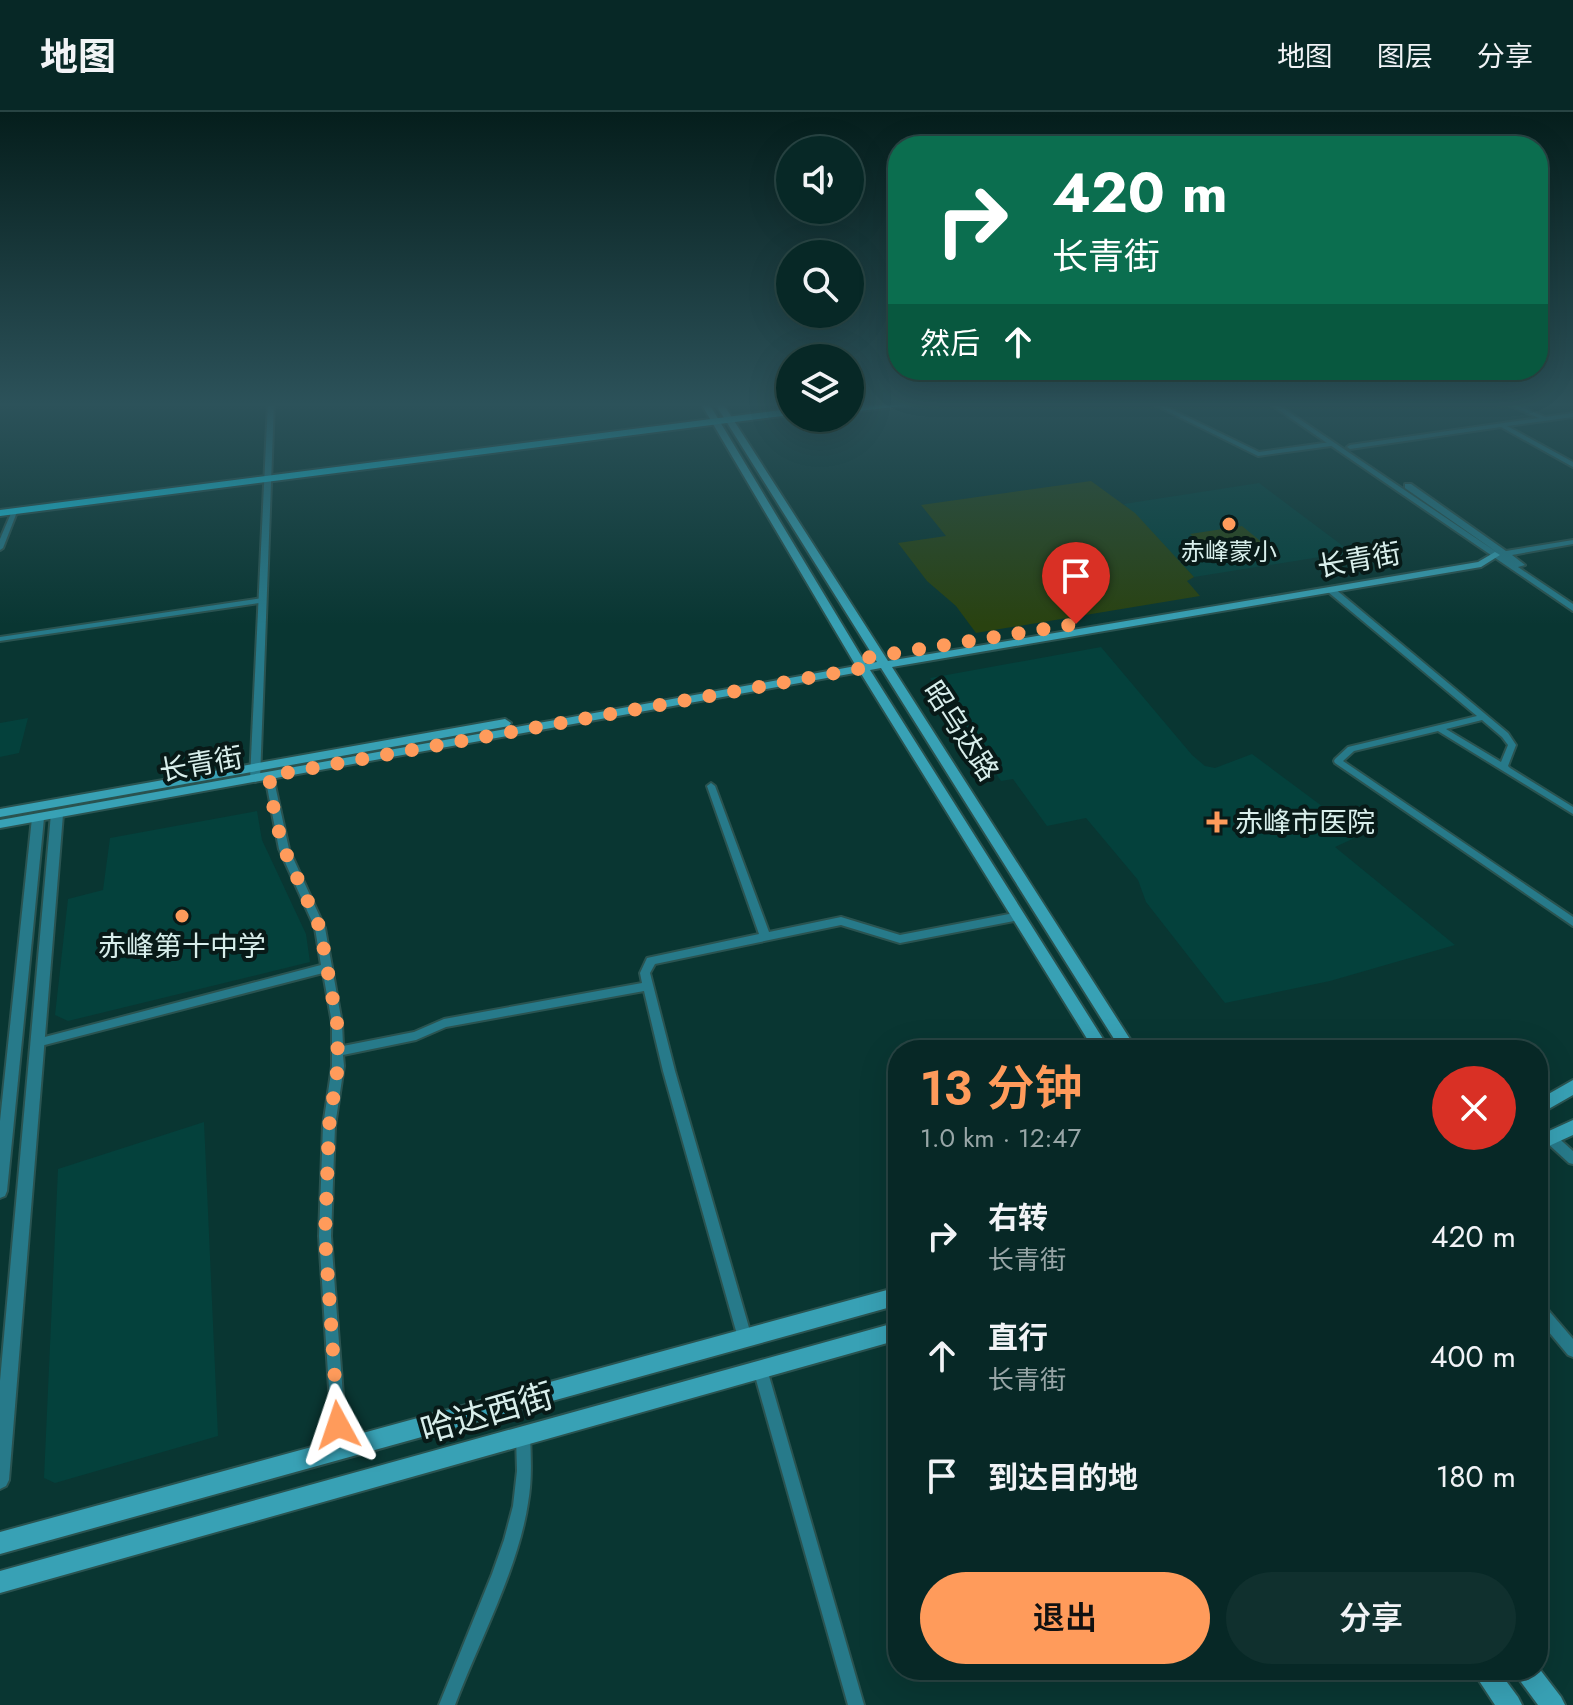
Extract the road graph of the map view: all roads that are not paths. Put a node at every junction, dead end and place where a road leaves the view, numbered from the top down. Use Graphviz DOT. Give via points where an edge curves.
graph roads {
  1 [pos="268,476"];
  2 [pos="297,476"];
  3 [pos="755,476"];
  4 [pos="759,476"];
  5 [pos="1381,476"];
  6 [pos="1391,476"];
  7 [pos="268,480"];
  8 [pos="14,512"];
  9 [pos="0,513"];
  10 [pos="1573,542"];
  11 [pos="0,548"];
  12 [pos="1501,554"];
  13 [pos="1331,590"];
  14 [pos="263,600"];
  15 [pos="1573,600"];
  16 [pos="1573,608"];
  17 [pos="0,639"];
  18 [pos="880,661"];
  19 [pos="861,664"];
  20 [pos="1485,717"];
  21 [pos="1439,728"];
  22 [pos="1507,770"];
  23 [pos="255,773"];
  24 [pos="269,776"];
  25 [pos="711,786"];
  26 [pos="1573,811"];
  27 [pos="0,813"];
  28 [pos="57,814"];
  29 [pos="38,818"];
  30 [pos="0,824"];
  31 [pos="1019,916"];
  32 [pos="1573,922"];
  33 [pos="765,936"];
  34 [pos="327,968"];
  35 [pos="649,986"];
  36 [pos="1096,1040"];
  37 [pos="1123,1040"];
  38 [pos="37,1043"];
  39 [pos="338,1052"];
  40 [pos="1573,1087"];
  41 [pos="1548,1102"];
  42 [pos="1573,1127"];
  43 [pos="1548,1139"];
  44 [pos="1548,1143"];
  45 [pos="1573,1159"];
  46 [pos="0,1191"];
  47 [pos="888,1299"];
  48 [pos="1548,1321"];
  49 [pos="888,1334"];
  50 [pos="745,1338"];
  51 [pos="1573,1350"];
  52 [pos="760,1369"];
  53 [pos="523,1436"];
  54 [pos="340,1449"];
  55 [pos="0,1480"];
  56 [pos="0,1543"];
  57 [pos="0,1582"];
  58 [pos="1491,1680"];
  59 [pos="1534,1680"];
  60 [pos="447,1705"];
  61 [pos="856,1705"];
  62 [pos="1510,1705"];
  63 [pos="1553,1705"];
  1 -- 7 [label="street"];
  2 -- 7 [label="highway"];
  3 -- 19 [label="main road, 昭乌达路"];
  4 -- 18 [label="main road, 昭乌达路"];
  5 -- 12 [label="street"];
  6 -- 12 [label="street"];
  7 -- 8 [label="highway"];
  7 -- 14 [label="street"];
  8 -- 9 [label="highway"];
  8 -- 11 [label="street"];
  10 -- 12 [label="street, 长青街"];
  12 -- 13 [label="main road, 长青街" via="1481,564"];
  12 -- 15 [label="street"];
  12 -- 16 [label="street"];
  12 -- 18 [label="main road, 长青街"];
  13 -- 18 [label="main road, 长青街"];
  13 -- 20 [label="street"];
  14 -- 17 [label="street"];
  14 -- 23 [label="street"];
  18 -- 19 [label="main road, 长青街"];
  18 -- 37 [label="main road, 昭乌达路"];
  19 -- 23 [label="main road, 长青街"];
  19 -- 24 [label="main road, 长青街"];
  19 -- 31 [label="main road, 昭乌达路"];
  20 -- 21 [label="street"];
  20 -- 22 [label="street" via="1512,745"];
  21 -- 22 [label="street"];
  21 -- 32 [label="street" via="1351,749 1338,761"];
  22 -- 26 [label="street"];
  23 -- 24 [label="main road, 长青街"];
  23 -- 27 [label="main road, 长青街"];
  23 -- 28 [label="main road, 长青街"];
  24 -- 34 [label="street" via="284,849 320,928"];
  25 -- 33 [label="street"];
  28 -- 29 [label="main road, 长青街"];
  28 -- 38 [label="street"];
  29 -- 30 [label="main road, 长青街"];
  29 -- 46 [label="street"];
  31 -- 33 [label="street" via="921,938 900,939 841,921"];
  31 -- 36 [label="main road, 昭乌达路"];
  33 -- 35 [label="street" via="651,961 645,973"];
  34 -- 38 [label="street"];
  34 -- 39 [label="street"];
  35 -- 39 [label="street" via="444,1023 416,1036"];
  35 -- 50 [label="street"];
  38 -- 55 [label="street"];
  39 -- 54 [label="street" via="325,1236"];
  40 -- 41 [label="main road"];
  42 -- 43 [label="main road"];
  44 -- 45 [label="street"];
  47 -- 50 [label="main road, 哈达西街"];
  48 -- 51 [label="street"];
  49 -- 52 [label="main road, 哈达西街"];
  50 -- 54 [label="main road, 哈达西街"];
  52 -- 53 [label="main road, 哈达西街"];
  52 -- 61 [label="street"];
  53 -- 57 [label="main road, 哈达西街"];
  53 -- 60 [label="street" via="526,1459 511,1535"];
  54 -- 56 [label="main road, 哈达西街"];
  58 -- 62 [label="main road"];
  59 -- 63 [label="main road"];
}
